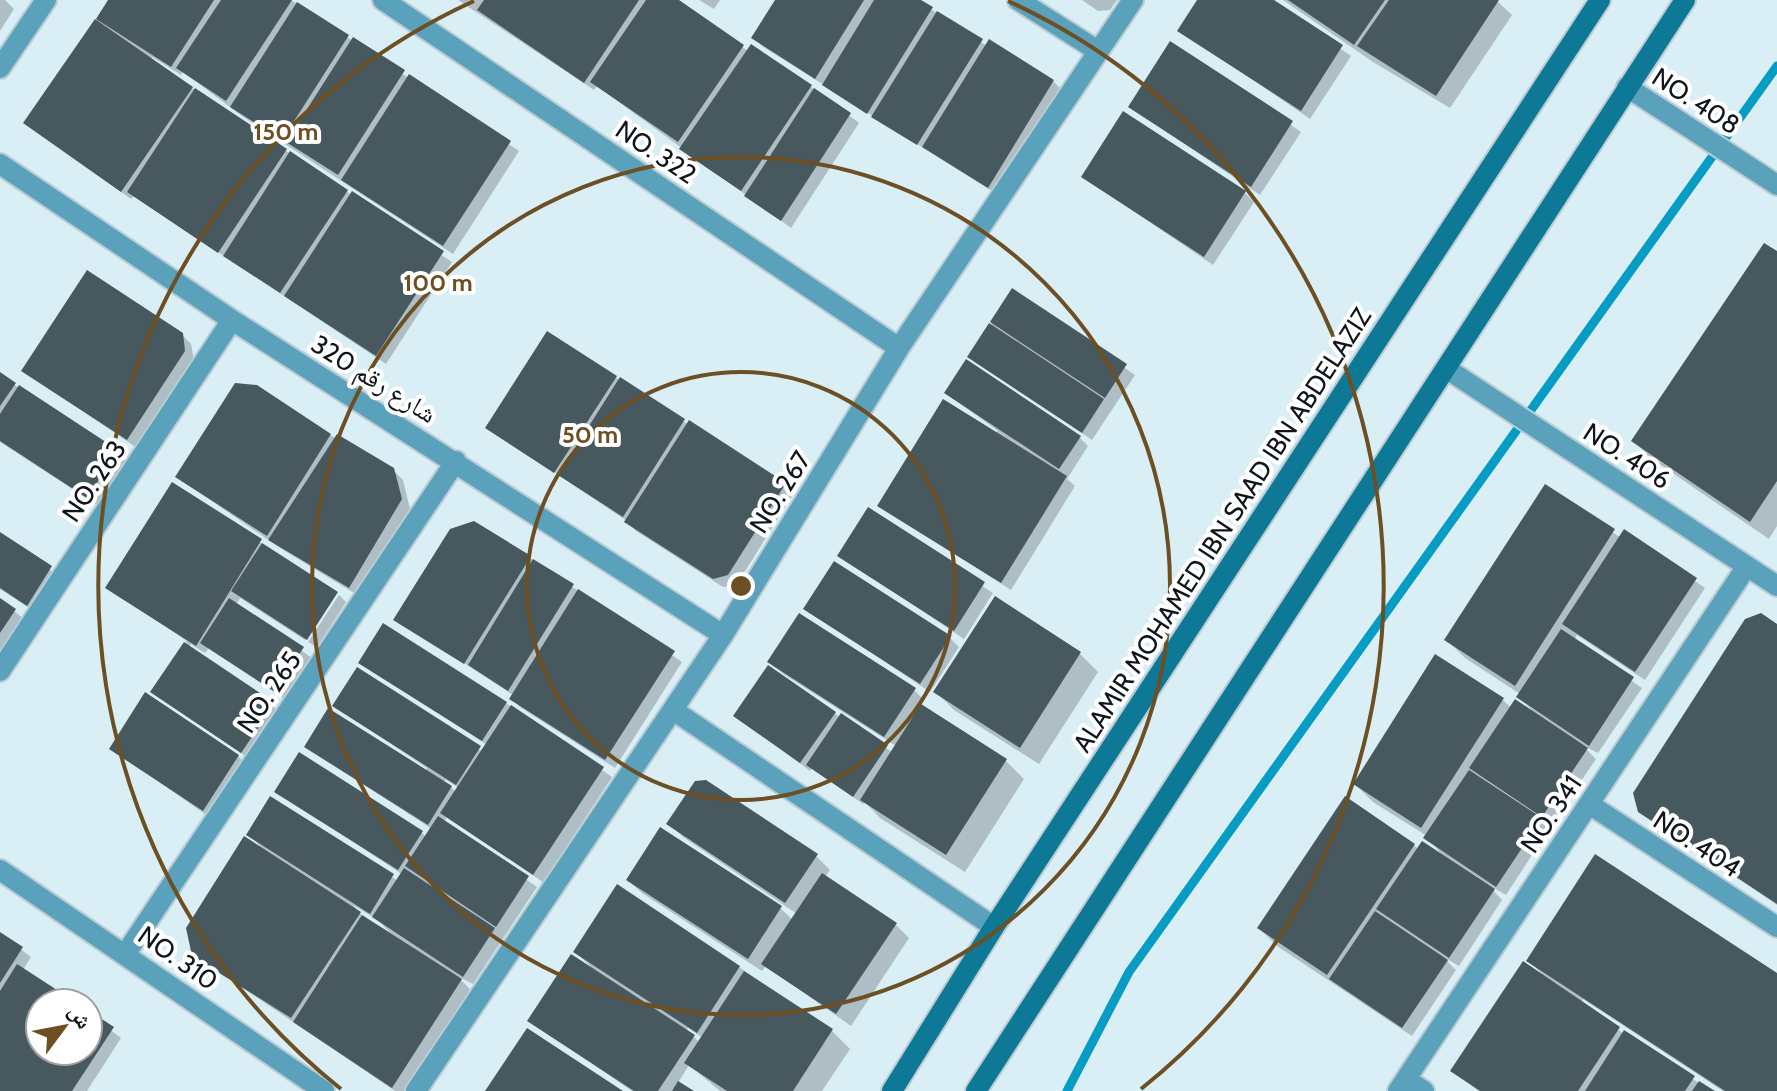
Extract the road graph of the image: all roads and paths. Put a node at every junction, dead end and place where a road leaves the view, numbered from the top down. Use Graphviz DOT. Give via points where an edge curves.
graph roads {
  1 [pos="46,0"];
  2 [pos="383,0"];
  3 [pos="1018,0"];
  4 [pos="1133,0"];
  5 [pos="1685,0"];
  6 [pos="1590,5"];
  7 [pos="1098,51"];
  8 [pos="0,68"];
  9 [pos="1627,87"];
  10 [pos="0,164"];
  11 [pos="1777,185"];
  12 [pos="232,320"];
  13 [pos="899,348"];
  14 [pos="1447,369"];
  15 [pos="456,461"];
  16 [pos="1747,566"];
  17 [pos="1777,586"];
  18 [pos="723,635"];
  19 [pos="0,671"];
  20 [pos="673,710"];
  21 [pos="1589,804"];
  22 [pos="0,870"];
  23 [pos="994,927"];
  24 [pos="1777,927"];
  25 [pos="126,953"];
  26 [pos="1402,1085"];
  27 [pos="324,1091"];
  28 [pos="416,1091"];
  29 [pos="892,1091"];
  30 [pos="976,1091"];
  31 [pos="1424,1091"];
  1 -- 8 [label="street"];
  2 -- 13 [label="street, NO. 322"];
  3 -- 7 [label="street"];
  4 -- 7 [label="street, NO. 267"];
  5 -- 9 [label="main road"];
  6 -- 23 [label="main road, ALAMIR MOHAMED IBN SAAD IBN ABDELAZIZ"];
  7 -- 13 [label="street, NO. 267"];
  9 -- 11 [label="street, NO. 408"];
  9 -- 14 [label="main road"];
  10 -- 12 [label="street, شارع رقم 320"];
  12 -- 15 [label="street, شارع رقم 320"];
  12 -- 19 [label="street, NO. 263"];
  13 -- 18 [label="street, NO. 267"];
  14 -- 16 [label="street, NO. 406"];
  14 -- 30 [label="main road"];
  15 -- 18 [label="street, شارع رقم 320"];
  15 -- 25 [label="street, NO. 265"];
  16 -- 17 [label="street, NO. 406"];
  16 -- 21 [label="street, NO. 341"];
  18 -- 20 [label="street, NO. 267"];
  20 -- 23 [label="street"];
  20 -- 28 [label="street, NO. 267"];
  21 -- 24 [label="street, NO. 404"];
  21 -- 26 [label="street, NO. 341"];
  22 -- 25 [label="street, NO. 310"];
  23 -- 29 [label="main road, ALAMIR MOHAMED IBN SAAD IBN ABDELAZIZ"];
  25 -- 27 [label="street, NO. 310"];
  26 -- 31 [label="street"];
}
